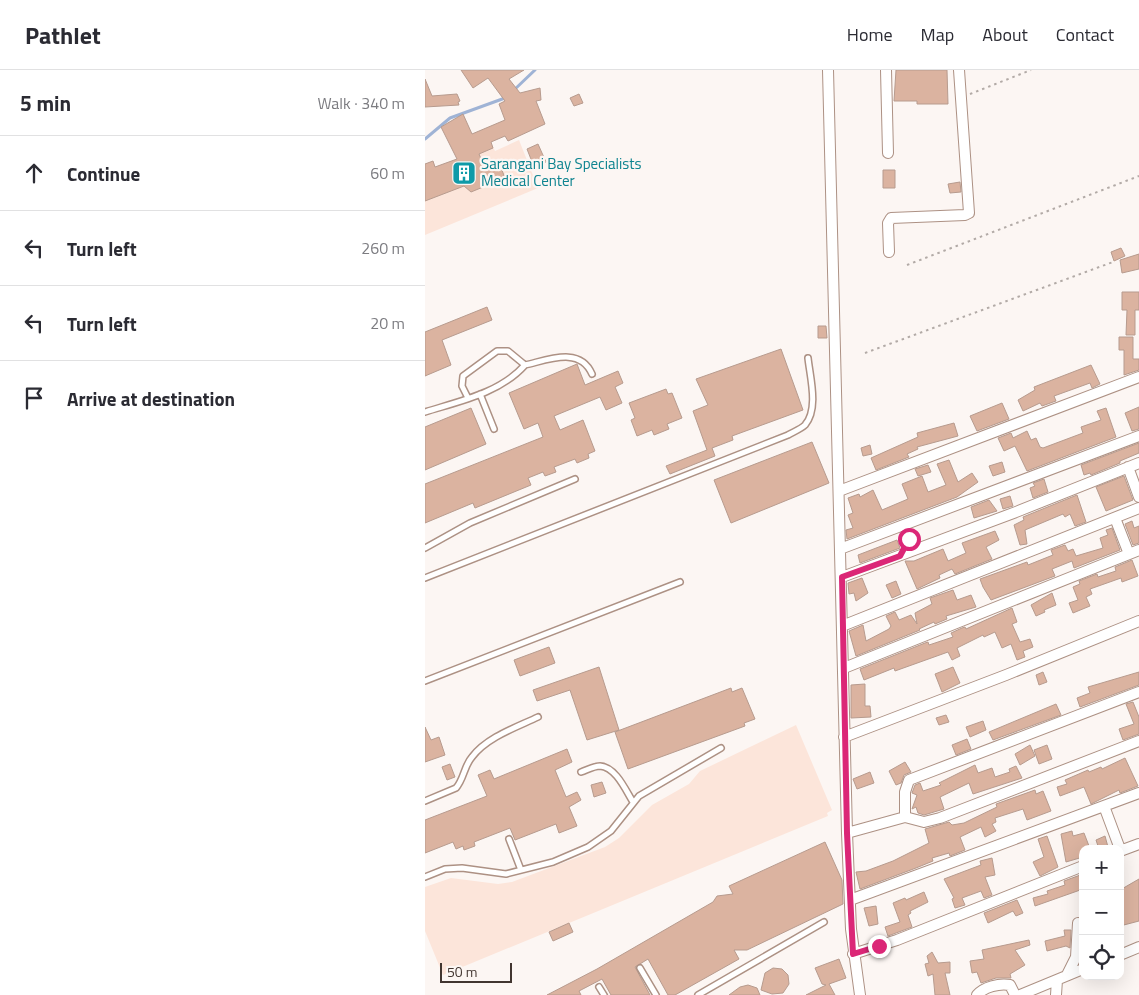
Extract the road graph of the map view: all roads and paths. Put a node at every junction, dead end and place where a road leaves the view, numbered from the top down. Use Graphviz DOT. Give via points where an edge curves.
graph roads {
  1 [pos="828,70"];
  2 [pos="886,70"];
  3 [pos="959,70"];
  4 [pos="1031,70"];
  5 [pos="961,98"];
  6 [pos="888,153"];
  7 [pos="1139,176"];
  8 [pos="889,252"];
  9 [pos="1113,262"];
  10 [pos="907,265"];
  11 [pos="865,353"];
  12 [pos="808,358"];
  13 [pos="525,365"];
  14 [pos="592,374"];
  15 [pos="1137,378"];
  16 [pos="1139,390"];
  17 [pos="480,394"];
  18 [pos="468,398"];
  19 [pos="425,412"];
  20 [pos="494,430"];
  21 [pos="1139,436"];
  22 [pos="1139,462"];
  23 [pos="1128,467"];
  24 [pos="575,480"];
  25 [pos="839,491"];
  26 [pos="1139,497"];
  27 [pos="1139,508"];
  28 [pos="1115,518"];
  29 [pos="891,532"];
  30 [pos="425,548"];
  31 [pos="841,549"];
  32 [pos="1139,550"];
  33 [pos="1129,554"];
  34 [pos="900,556"];
  35 [pos="842,577"];
  36 [pos="425,578"];
  37 [pos="680,582"];
  38 [pos="1139,621"];
  39 [pos="842,626"];
  40 [pos="843,668"];
  41 [pos="425,681"];
  42 [pos="1139,692"];
  43 [pos="538,717"];
  44 [pos="844,736"];
  45 [pos="1139,741"];
  46 [pos="721,748"];
  47 [pos="581,772"];
  48 [pos="1139,793"];
  49 [pos="425,801"];
  50 [pos="633,802"];
  51 [pos="1104,806"];
  52 [pos="905,817"];
  53 [pos="847,833"];
  54 [pos="509,839"];
  55 [pos="1139,844"];
  56 [pos="1118,845"];
  57 [pos="1124,849"];
  58 [pos="1079,868"];
  59 [pos="521,870"];
  60 [pos="425,877"];
  61 [pos="850,900"];
  62 [pos="823,922"];
  63 [pos="1078,923"];
  64 [pos="1079,938"];
  65 [pos="1139,947"];
  66 [pos="1124,953"];
  67 [pos="853,954"];
  68 [pos="1079,955"];
  69 [pos="641,968"];
  70 [pos="1079,971"];
  71 [pos="1062,977"];
  72 [pos="599,987"];
  73 [pos="604,995"];
  74 [pos="656,995"];
  75 [pos="698,995"];
  76 [pos="860,995"];
  77 [pos="977,995"];
  78 [pos="1015,995"];
  79 [pos="1020,995"];
  80 [pos="1056,995"];
  1 -- 25 [label="street"];
  2 -- 6 [label="street"];
  3 -- 5 [label="street"];
  4 -- 5 [label="path"];
  5 -- 8 [label="street" via="969,213 891,218 887,223"];
  7 -- 10 [label="path"];
  9 -- 11 [label="path"];
  12 -- 36 [label="lane" via="812,400 811,416 804,426"];
  13 -- 14 [label="lane" via="576,357 585,362"];
  13 -- 17 [label="lane" via="502,384"];
  13 -- 18 [label="lane" via="508,351 497,351 463,376 462,386"];
  15 -- 16 [label="street"];
  15 -- 25 [label="street"];
  17 -- 18 [label="lane"];
  17 -- 20 [label="lane"];
  18 -- 19 [label="lane"];
  21 -- 29 [label="street"];
  22 -- 23 [label="street"];
  23 -- 26 [label="street"];
  23 -- 34 [label="street"];
  24 -- 30 [label="lane" via="470,523"];
  25 -- 31 [label="street"];
  27 -- 28 [label="street"];
  28 -- 33 [label="street"];
  28 -- 39 [label="street"];
  29 -- 31 [label="street"];
  29 -- 34 [label="path" via="909,539"];
  31 -- 35 [label="street"];
  32 -- 33 [label="street"];
  33 -- 40 [label="street"];
  34 -- 35 [label="street"];
  35 -- 39 [label="street"];
  37 -- 41 [label="lane"];
  38 -- 44 [label="street"];
  39 -- 40 [label="street"];
  40 -- 44 [label="street"];
  42 -- 52 [label="street" via="909,780 905,785"];
  43 -- 49 [label="lane" via="484,746 472,756 456,788"];
  44 -- 53 [label="street"];
  45 -- 52 [label="street" via="940,818 924,822"];
  46 -- 50 [label="lane"];
  47 -- 50 [label="lane" via="596,767 608,768"];
  48 -- 51 [label="street"];
  50 -- 59 [label="lane" via="611,831 588,847 553,862"];
  51 -- 56 [label="street"];
  51 -- 61 [label="street"];
  52 -- 53 [label="street"];
  53 -- 61 [label="street"];
  54 -- 59 [label="lane"];
  55 -- 57 [label="street"];
  58 -- 67 [label="street" via="897,940"];
  59 -- 60 [label="lane" via="506,874 445,869"];
  61 -- 67 [label="street"];
  62 -- 75 [label="lane"];
  63 -- 64 [label="street"];
  65 -- 66 [label="street"];
  67 -- 76 [label="street"];
  68 -- 71 [label="street"];
  69 -- 74 [label="lane"];
  70 -- 71 [label="street"];
  71 -- 79 [label="street"];
  71 -- 80 [label="street"];
  72 -- 73 [label="lane"];
  77 -- 78 [label="street" via="1004,984 1010,986"];
}
